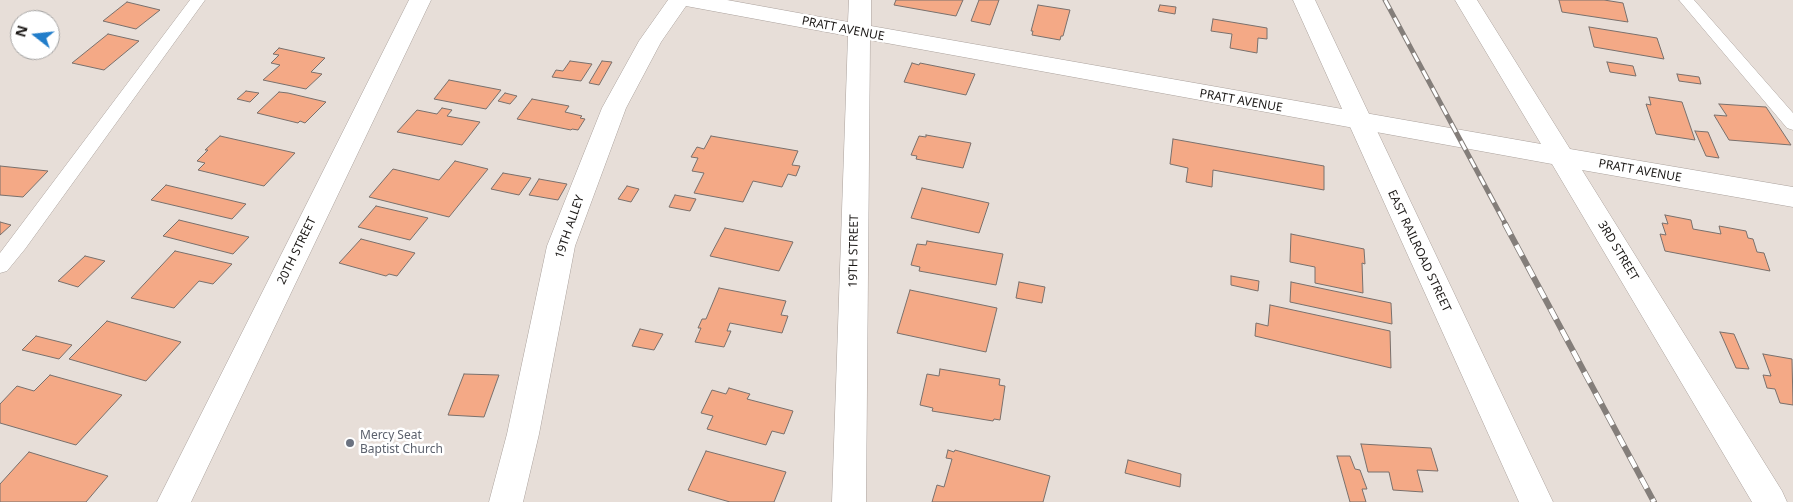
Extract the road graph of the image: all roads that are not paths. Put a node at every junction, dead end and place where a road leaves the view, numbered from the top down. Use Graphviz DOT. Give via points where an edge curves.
graph roads {
  1 [pos="198,0"];
  2 [pos="420,0"];
  3 [pos="679,0"];
  4 [pos="690,0"];
  5 [pos="860,0"];
  6 [pos="1304,0"];
  7 [pos="1466,0"];
  8 [pos="1686,0"];
  9 [pos="859,32"];
  10 [pos="1359,122"];
  11 [pos="1793,124"];
  12 [pos="1561,157"];
  13 [pos="1793,197"];
  14 [pos="0,266"];
  15 [pos="174,502"];
  16 [pos="506,502"];
  17 [pos="849,502"];
  18 [pos="1536,502"];
  19 [pos="1770,502"];
  1 -- 14 [label="lane"];
  2 -- 15 [label="street, 20TH STREET"];
  3 -- 16 [label="street, 19TH ALLEY" via="650,41 614,108 561,246"];
  4 -- 9 [label="street, PRATT AVENUE"];
  5 -- 9 [label="street, 19TH STREET"];
  6 -- 10 [label="street, EAST RAILROAD STREET"];
  7 -- 12 [label="street, 3RD STREET"];
  8 -- 11 [label="lane"];
  9 -- 10 [label="street, PRATT AVENUE"];
  9 -- 17 [label="street, 19TH STREET"];
  10 -- 12 [label="street, PRATT AVENUE"];
  10 -- 18 [label="street, EAST RAILROAD STREET"];
  12 -- 13 [label="street, PRATT AVENUE"];
  12 -- 19 [label="street, 3RD STREET"];
}
